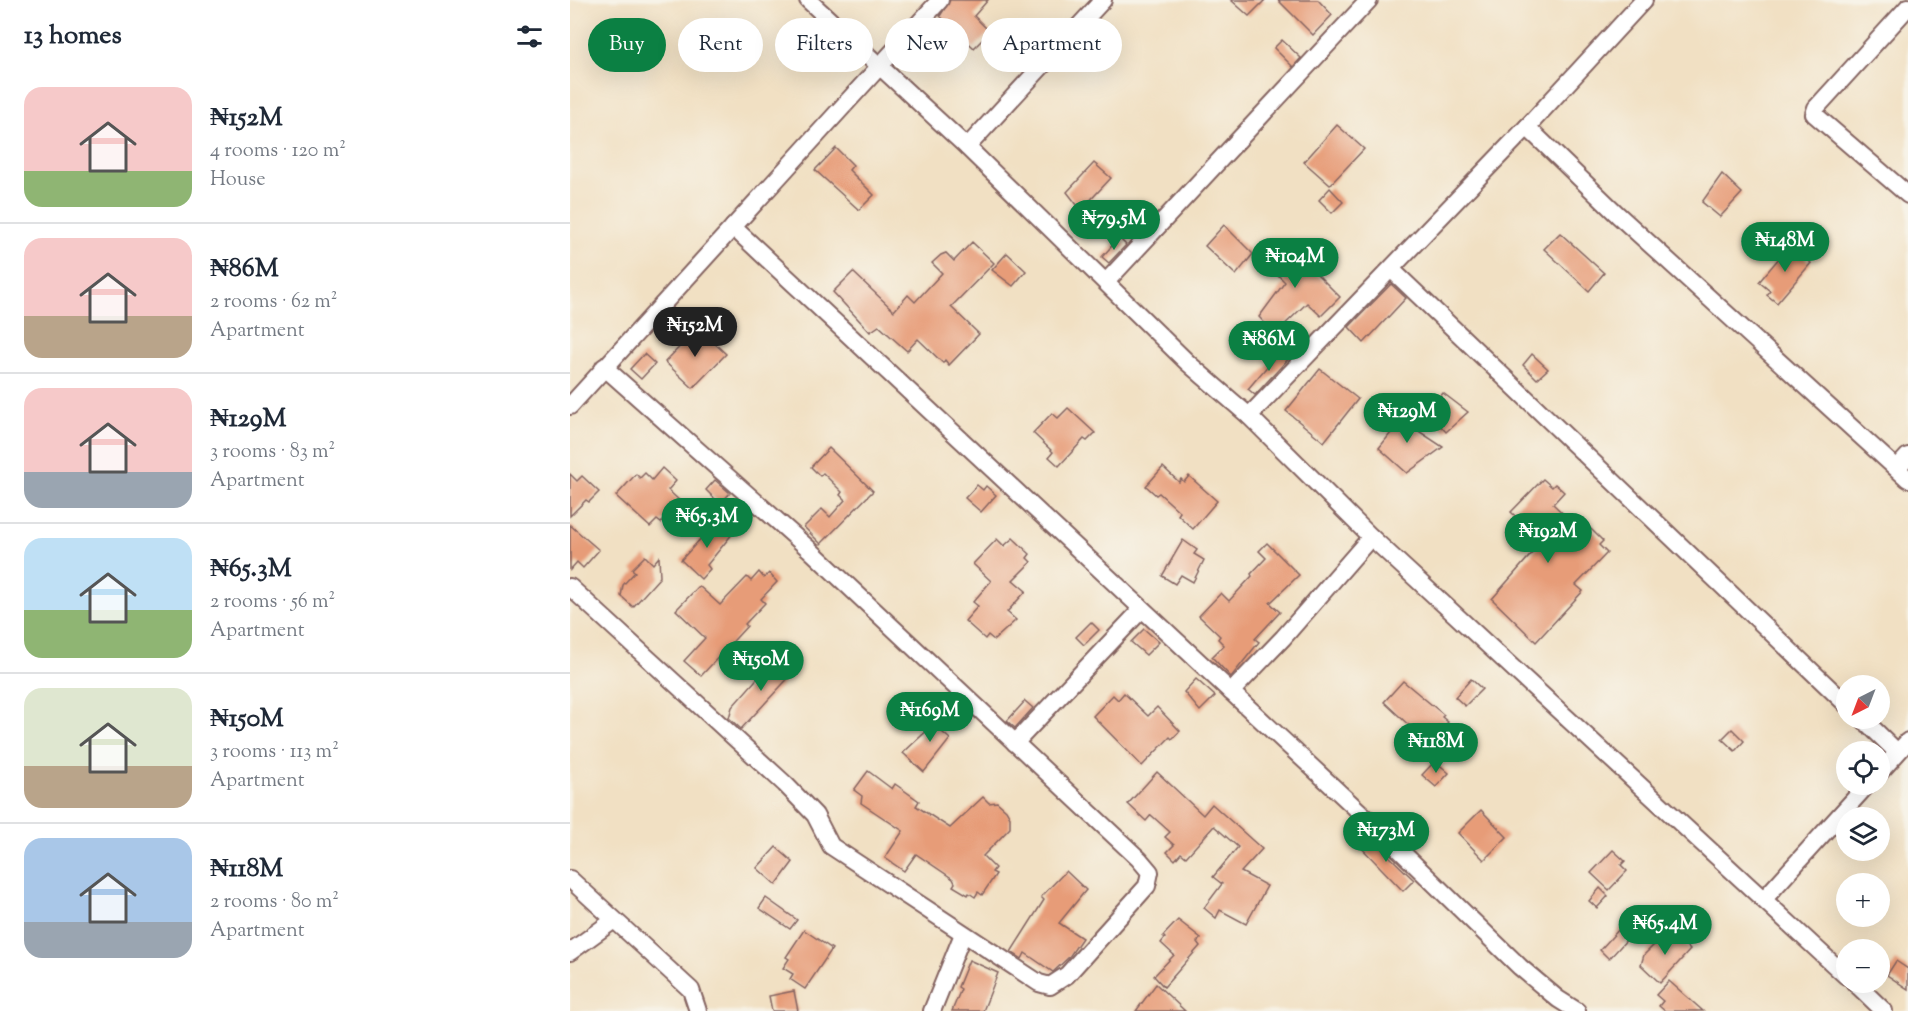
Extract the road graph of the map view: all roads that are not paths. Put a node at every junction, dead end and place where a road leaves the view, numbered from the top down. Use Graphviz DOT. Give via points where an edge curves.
graph roads {
  1 [pos="808,0"];
  2 [pos="940,0"];
  3 [pos="1103,0"];
  4 [pos="1369,0"];
  5 [pos="1644,0"];
  6 [pos="1908,7"];
  7 [pos="879,66"];
  8 [pos="1527,127"];
  9 [pos="967,147"];
  10 [pos="1908,195"];
  11 [pos="733,227"];
  12 [pos="1391,269"];
  13 [pos="1106,282"];
  14 [pos="604,367"];
  15 [pos="570,406"];
  16 [pos="1249,416"];
  17 [pos="1904,468"];
  18 [pos="1371,537"];
  19 [pos="570,588"];
  20 [pos="1142,609"];
  21 [pos="1231,692"];
  22 [pos="1836,694"];
  23 [pos="1878,729"];
  24 [pos="1015,743"];
  25 [pos="1903,747"];
  26 [pos="1890,761"];
  27 [pos="1858,795"];
  28 [pos="570,879"];
  29 [pos="1764,899"];
  30 [pos="614,920"];
  31 [pos="963,934"];
  32 [pos="570,952"];
  33 [pos="1836,967"];
  34 [pos="1865,993"];
  35 [pos="698,1011"];
  36 [pos="932,1011"];
  37 [pos="1577,1011"];
  38 [pos="1884,1011"];
  1 -- 7 [label="street"];
  2 -- 7 [label="street"];
  3 -- 9 [label="street"];
  4 -- 13 [label="street"];
  5 -- 8 [label="street"];
  6 -- 10 [label="street" via="1814,114"];
  7 -- 9 [label="street"];
  7 -- 11 [label="street"];
  8 -- 12 [label="street"];
  8 -- 17 [label="street" via="1618,214"];
  9 -- 13 [label="street"];
  11 -- 14 [label="street"];
  11 -- 20 [label="street"];
  12 -- 16 [label="street"];
  12 -- 22 [label="street"];
  13 -- 16 [label="street" via="1188,363"];
  14 -- 15 [label="street"];
  14 -- 24 [label="street" via="809,549"];
  16 -- 18 [label="street"];
  18 -- 21 [label="street" via="1284,638"];
  18 -- 29 [label="street"];
  19 -- 31 [label="street" via="785,784 815,814 831,846"];
  20 -- 21 [label="street"];
  20 -- 24 [label="street"];
  21 -- 37 [label="street" via="1520,967"];
  23 -- 25 [label="street"];
  24 -- 31 [label="street" via="1150,872 1147,886 1067,975 1050,986 1039,983"];
  25 -- 26 [label="street"];
  27 -- 29 [label="street"];
  28 -- 30 [label="street"];
  29 -- 33 [label="street"];
  30 -- 32 [label="street"];
  30 -- 35 [label="street" via="692,990"];
  31 -- 36 [label="street"];
  34 -- 38 [label="street"];
}
